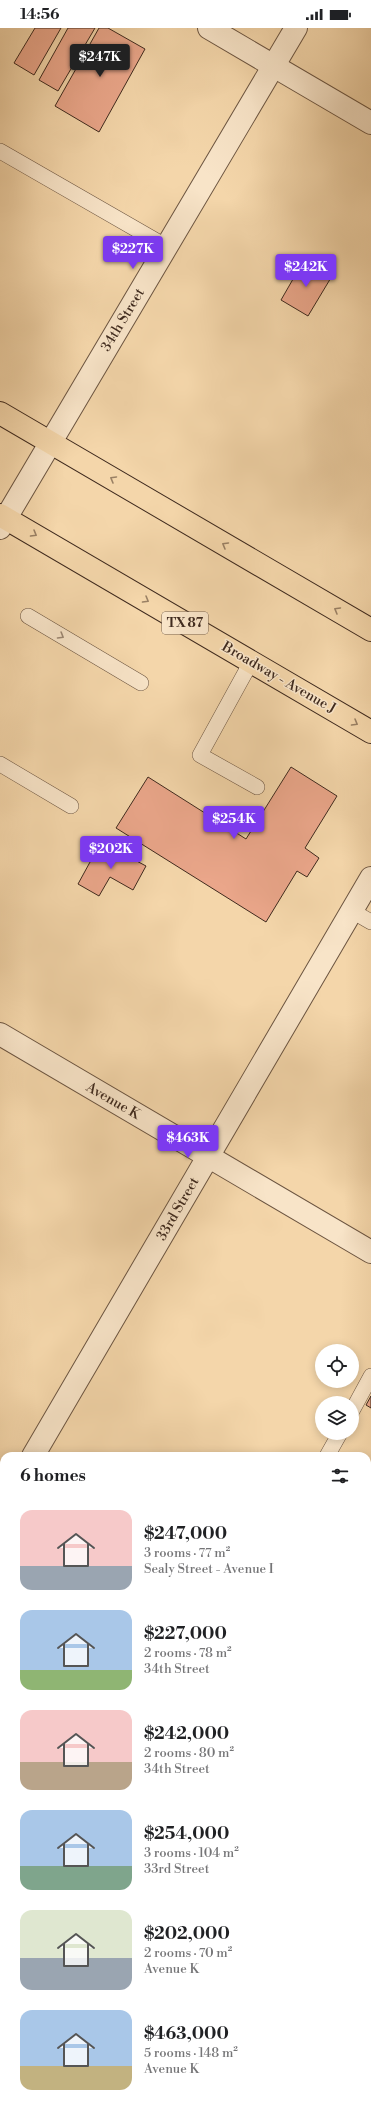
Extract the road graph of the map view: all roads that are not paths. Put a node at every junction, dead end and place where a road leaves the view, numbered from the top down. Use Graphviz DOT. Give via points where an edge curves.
graph roads {
  1 [pos="209,28"];
  2 [pos="296,28"];
  3 [pos="274,66"];
  4 [pos="371,123"];
  5 [pos="0,151"];
  6 [pos="167,247"];
  7 [pos="0,413"];
  8 [pos="50,442"];
  9 [pos="2,520"];
  10 [pos="28,616"];
  11 [pos="371,630"];
  12 [pos="251,662"];
  13 [pos="141,683"];
  14 [pos="371,732"];
  15 [pos="0,764"];
  16 [pos="258,787"];
  17 [pos="71,806"];
  18 [pos="371,878"];
  19 [pos="352,911"];
  20 [pos="371,922"];
  21 [pos="0,1034"];
  22 [pos="209,1157"];
  23 [pos="371,1252"];
  24 [pos="371,1376"];
  25 [pos="359,1398"];
  26 [pos="336,1440"];
  27 [pos="36,1452"];
  28 [pos="329,1452"];
  1 -- 3 [label="street"];
  2 -- 3 [label="street, 34th Street"];
  3 -- 4 [label="street"];
  3 -- 6 [label="street, 34th Street"];
  5 -- 6 [label="lane"];
  6 -- 8 [label="street, 34th Street"];
  7 -- 8 [label="main road"];
  8 -- 9 [label="street, 34th Street"];
  11 -- 8 [label="main road, one-way"];
  9 -- 12 [label="main road, Broadway - Avenue J / TX 87, one-way"];
  10 -- 13 [label="lane, one-way"];
  12 -- 14 [label="main road, Broadway - Avenue J / TX 87, one-way"];
  12 -- 16 [label="lane" via="200,755"];
  15 -- 17 [label="lane"];
  18 -- 19 [label="street, 33rd Street"];
  19 -- 20 [label="lane"];
  19 -- 22 [label="street, 33rd Street"];
  21 -- 22 [label="street, Avenue K"];
  22 -- 23 [label="street, Avenue K"];
  22 -- 27 [label="street, 33rd Street"];
  24 -- 25 [label="lane"];
  26 -- 28 [label="lane"];
}
